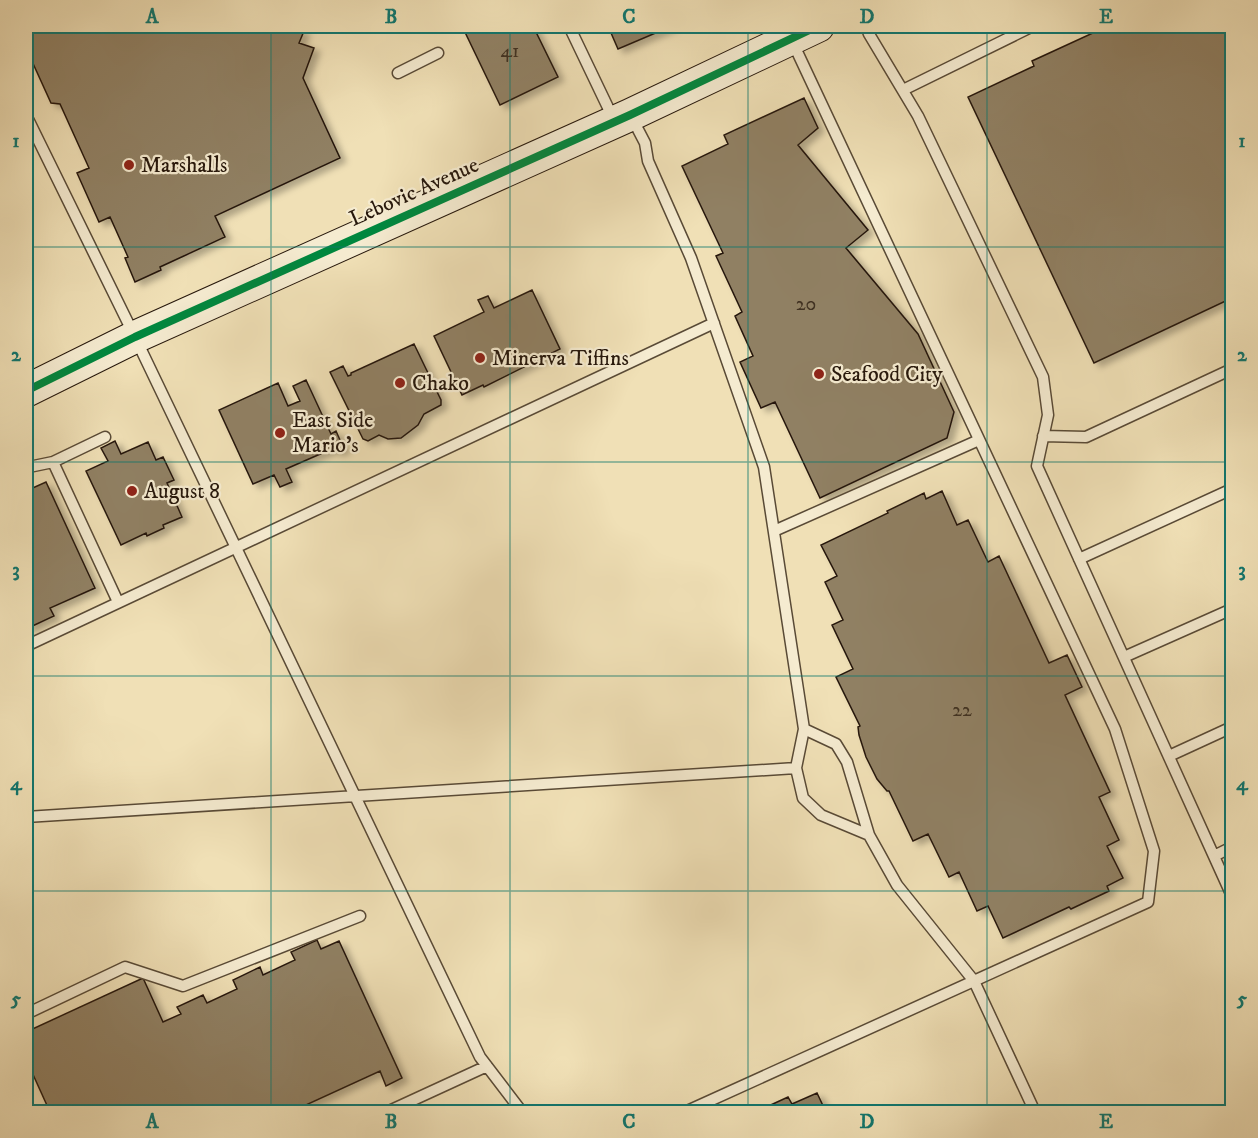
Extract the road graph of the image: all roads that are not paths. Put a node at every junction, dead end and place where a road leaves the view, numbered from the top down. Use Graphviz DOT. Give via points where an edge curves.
graph roads {
  1 [pos="569,26"];
  2 [pos="866,26"];
  3 [pos="1033,26"];
  4 [pos="804,32"];
  5 [pos="438,53"];
  6 [pos="398,73"];
  7 [pos="903,90"];
  8 [pos="26,115"];
  9 [pos="623,118"];
  10 [pos="714,323"];
  11 [pos="135,337"];
  12 [pos="1233,369"];
  13 [pos="26,391"];
  14 [pos="1043,436"];
  15 [pos="105,437"];
  16 [pos="979,440"];
  17 [pos="26,456"];
  18 [pos="53,462"];
  19 [pos="27,468"];
  20 [pos="1233,489"];
  21 [pos="774,531"];
  22 [pos="235,547"];
  23 [pos="1079,559"];
  24 [pos="118,602"];
  25 [pos="1233,609"];
  26 [pos="26,646"];
  27 [pos="1124,657"];
  28 [pos="1233,727"];
  29 [pos="804,729"];
  30 [pos="1169,756"];
  31 [pos="796,768"];
  32 [pos="354,796"];
  33 [pos="26,817"];
  34 [pos="869,836"];
  35 [pos="1233,847"];
  36 [pos="1214,856"];
  37 [pos="1233,896"];
  38 [pos="360,916"];
  39 [pos="974,981"];
  40 [pos="26,1014"];
  41 [pos="487,1066"];
  42 [pos="387,1113"];
  43 [pos="522,1113"];
  44 [pos="685,1113"];
  45 [pos="1035,1113"];
  1 -- 9 [label="lane"];
  2 -- 7 [label="lane"];
  3 -- 7 [label="lane"];
  4 -- 9 [label="street, Lebovic Avenue"];
  4 -- 16 [label="lane"];
  5 -- 6 [label="lane"];
  7 -- 14 [label="lane" via="1043,377 1048,415"];
  8 -- 11 [label="lane"];
  9 -- 10 [label="lane" via="645,143 648,161 691,258"];
  9 -- 11 [label="street, Lebovic Avenue"];
  10 -- 21 [label="lane" via="764,467"];
  10 -- 22 [label="lane"];
  11 -- 13 [label="street, Lebovic Avenue"];
  11 -- 22 [label="lane"];
  12 -- 14 [label="lane" via="1086,436"];
  14 -- 23 [label="lane" via="1037,466"];
  15 -- 18 [label="lane"];
  16 -- 21 [label="lane"];
  16 -- 39 [label="lane" via="1115,729 1154,851 1148,902"];
  17 -- 19 [label="lane"];
  18 -- 19 [label="lane"];
  18 -- 24 [label="lane"];
  20 -- 23 [label="lane"];
  21 -- 29 [label="lane"];
  22 -- 24 [label="lane"];
  22 -- 32 [label="lane"];
  23 -- 27 [label="lane"];
  24 -- 26 [label="lane"];
  25 -- 27 [label="lane"];
  27 -- 30 [label="lane"];
  28 -- 30 [label="lane"];
  29 -- 31 [label="lane"];
  29 -- 34 [label="lane" via="836,744 848,762"];
  30 -- 36 [label="lane"];
  31 -- 32 [label="lane"];
  31 -- 34 [label="lane" via="803,798 821,815"];
  32 -- 33 [label="lane"];
  32 -- 41 [label="lane"];
  34 -- 39 [label="lane" via="897,885"];
  35 -- 36 [label="lane"];
  36 -- 37 [label="lane"];
  38 -- 40 [label="lane" via="183,986 125,967"];
  39 -- 44 [label="lane"];
  39 -- 45 [label="lane"];
  41 -- 42 [label="lane"];
  41 -- 43 [label="lane"];
}
